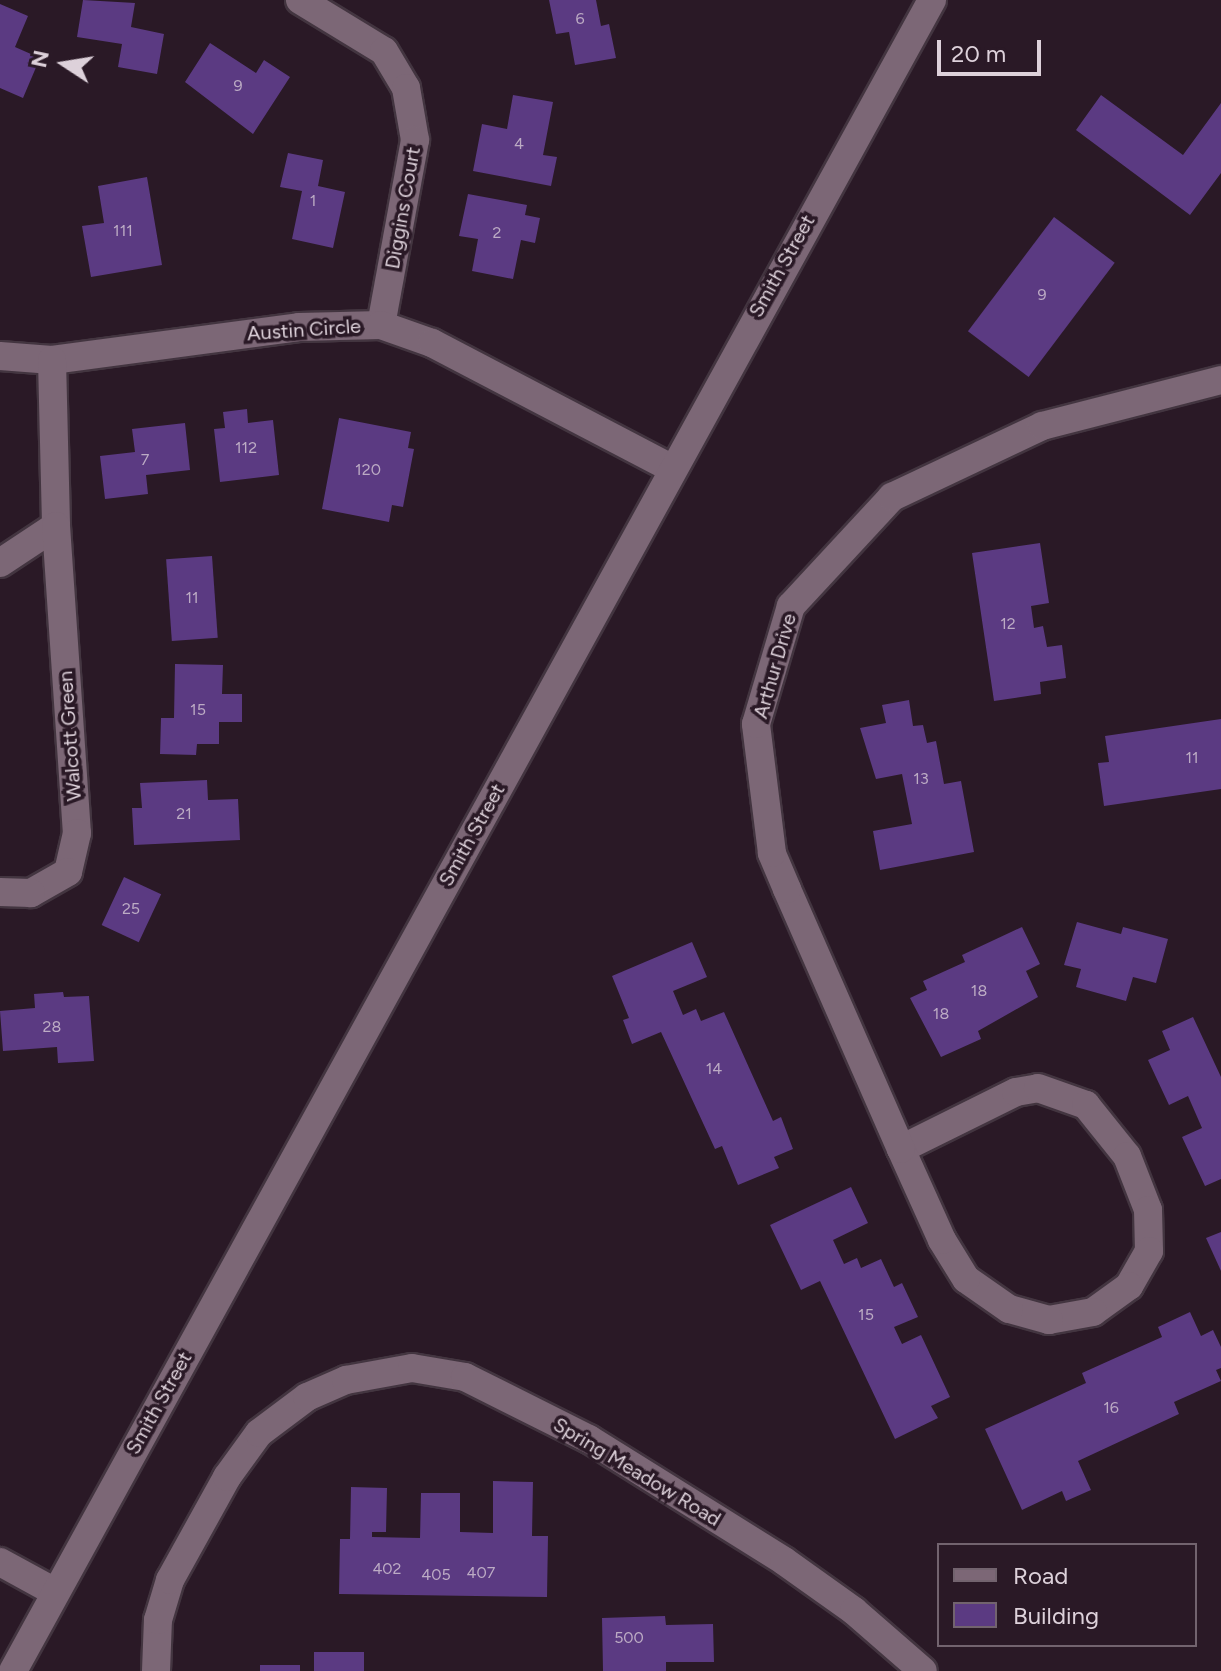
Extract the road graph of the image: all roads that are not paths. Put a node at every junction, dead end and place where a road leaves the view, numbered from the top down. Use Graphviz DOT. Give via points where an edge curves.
graph roads {
  1 [pos="300,0"];
  2 [pos="932,0"];
  3 [pos="381,325"];
  4 [pos="0,356"];
  5 [pos="52,360"];
  6 [pos="1221,380"];
  7 [pos="671,468"];
  8 [pos="56,526"];
  9 [pos="0,563"];
  10 [pos="0,892"];
  11 [pos="901,1149"];
  12 [pos="0,1562"];
  13 [pos="55,1592"];
  14 [pos="13,1671"];
  15 [pos="156,1671"];
  16 [pos="923,1671"];
  1 -- 3 [label="street, Diggins Court" via="384,51 406,88 415,140"];
  2 -- 7 [label="street, Smith Street"];
  3 -- 5 [label="street, Austin Circle" via="299,327"];
  3 -- 7 [label="street, Austin Circle" via="432,343"];
  4 -- 5 [label="street, Austin Circle"];
  5 -- 8 [label="street, Walcott Green"];
  6 -- 11 [label="street, Arthur Drive" via="1042,426 892,497 791,606 756,724 772,853"];
  7 -- 13 [label="street, Smith Street"];
  8 -- 9 [label="street"];
  8 -- 10 [label="street, Walcott Green" via="77,833 68,872 31,893"];
  11 -- 11 [label="street, Arthur Drive" via="942,1240 966,1279 1009,1309 1049,1320 1093,1312 1129,1286 1149,1251 1148,1210 1127,1156 1086,1105 1038,1088 1016,1092"];
  12 -- 13 [label="street"];
  13 -- 14 [label="street, Smith Street"];
  15 -- 16 [label="street, Spring Meadow Road" via="158,1620 170,1580 227,1477 259,1433 307,1397 346,1380 412,1368 465,1377 589,1439 784,1561 854,1611"];
}
